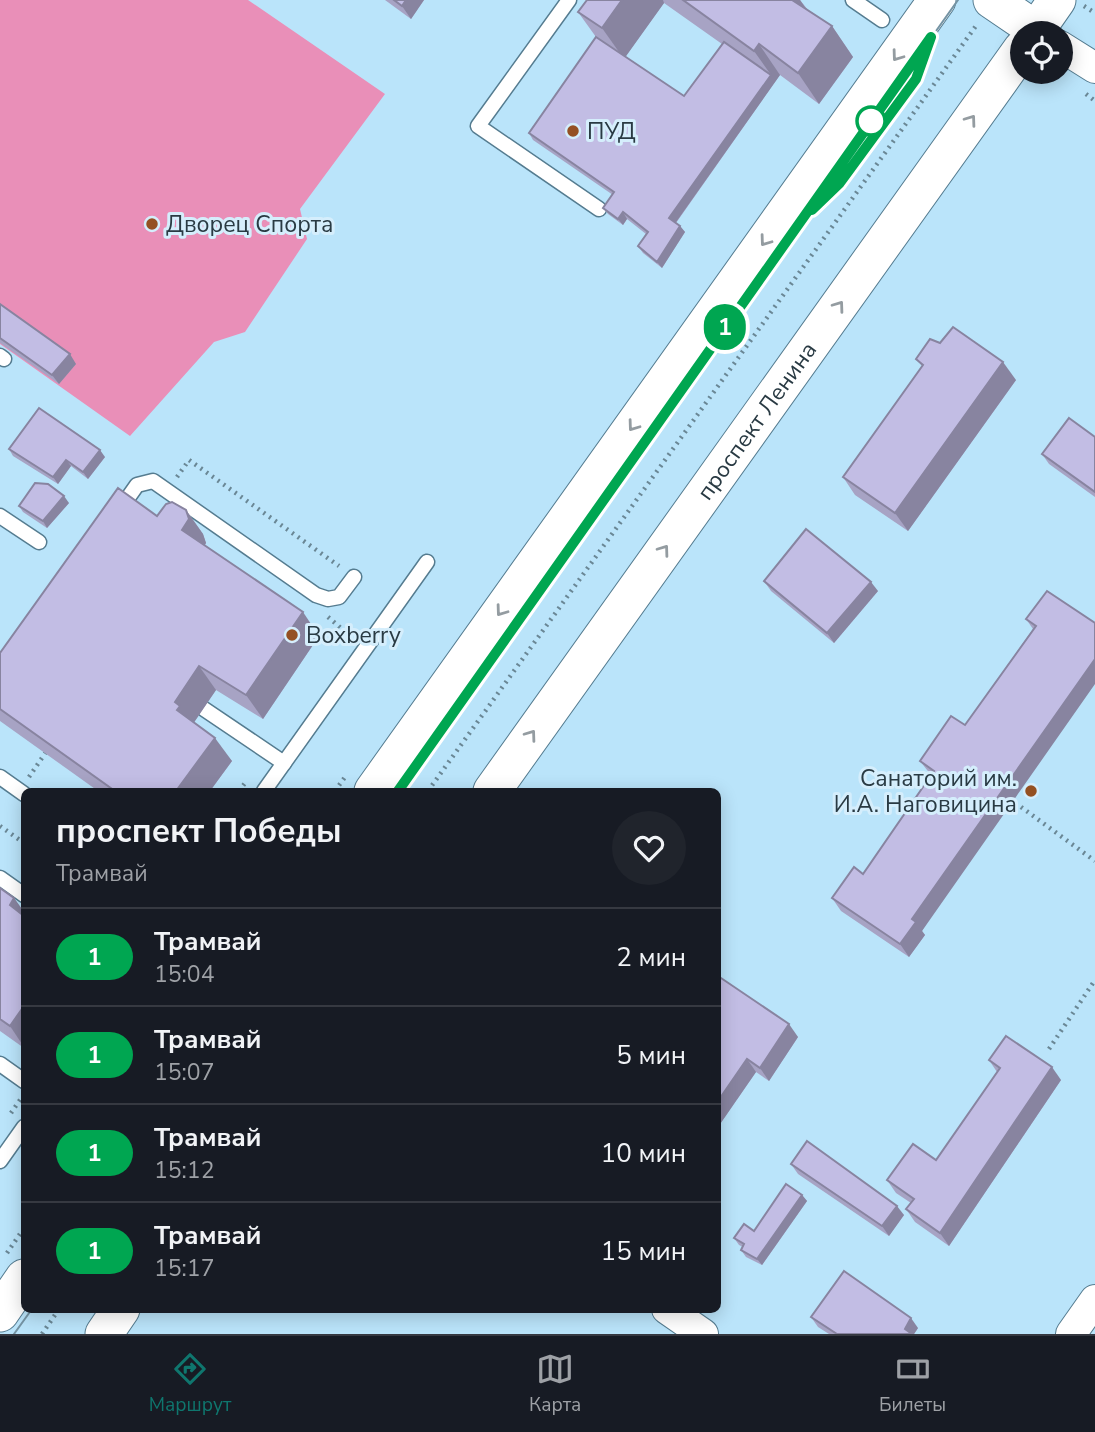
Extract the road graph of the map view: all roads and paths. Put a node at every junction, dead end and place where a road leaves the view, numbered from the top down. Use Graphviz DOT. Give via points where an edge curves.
graph roads {
  1 [pos="569,0"];
  2 [pos="853,0"];
  3 [pos="937,0"];
  4 [pos="993,0"];
  5 [pos="1057,0"];
  6 [pos="882,20"];
  7 [pos="1018,21"];
  8 [pos="1047,21"];
  9 [pos="1073,56"];
  10 [pos="1095,68"];
  11 [pos="1010,78"];
  12 [pos="599,209"];
  13 [pos="167,491"];
  14 [pos="0,516"];
  15 [pos="107,528"];
  16 [pos="39,542"];
  17 [pos="427,562"];
  18 [pos="354,577"];
  19 [pos="316,609"];
  20 [pos="343,644"];
  21 [pos="204,709"];
  22 [pos="53,743"];
  23 [pos="284,763"];
  24 [pos="0,776"];
  25 [pos="25,788"];
  26 [pos="266,788"];
  27 [pos="375,788"];
  28 [pos="430,788"];
  29 [pos="494,788"];
  30 [pos="21,791"];
  31 [pos="1021,807"];
  32 [pos="0,826"];
  33 [pos="21,841"];
  34 [pos="1095,861"];
  35 [pos="0,878"];
  36 [pos="21,893"];
  37 [pos="1095,980"];
  38 [pos="1049,1049"];
  39 [pos="0,1063"];
  40 [pos="21,1080"];
  41 [pos="21,1131"];
  42 [pos="0,1161"];
  43 [pos="21,1240"];
  44 [pos="10,1284"];
  45 [pos="1095,1300"];
  46 [pos="56,1313"];
  47 [pos="118,1313"];
  48 [pos="673,1313"];
  49 [pos="42,1334"];
  50 [pos="104,1334"];
  51 [pos="703,1334"];
  52 [pos="1071,1334"];
  1 -- 12 [label="lane" via="478,126"];
  2 -- 6 [label="lane"];
  3 -- 27 [label="street, one-way"];
  4 -- 7 [label="street"];
  4 -- 28 [label="path"];
  5 -- 8 [label="street, проспект Ленина"];
  9 -- 10 [label="street"];
  29 -- 11 [label="street, проспект Ленина, one-way"];
  13 -- 15 [label="lane" via="153,481 137,485"];
  13 -- 18 [label="lane" via="316,595 339,597"];
  13 -- 18 [label="path" via="190,460"];
  14 -- 16 [label="lane"];
  17 -- 23 [label="lane"];
  19 -- 20 [label="path" via="351,633"];
  21 -- 23 [label="lane"];
  22 -- 25 [label="path"];
  23 -- 26 [label="lane"];
  24 -- 30 [label="lane"];
  31 -- 34 [label="path"];
  32 -- 33 [label="path"];
  35 -- 36 [label="lane"];
  37 -- 38 [label="path"];
  39 -- 40 [label="lane"];
  41 -- 42 [label="lane"];
  43 -- 44 [label="path"];
  45 -- 52 [label="street"];
  46 -- 49 [label="path"];
  47 -- 50 [label="street"];
  48 -- 51 [label="street"];
}
